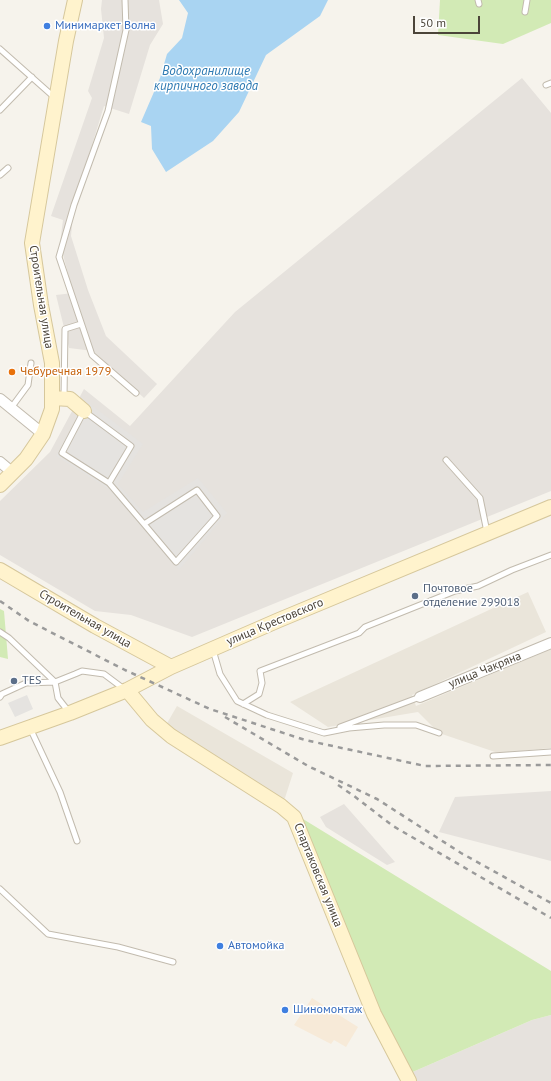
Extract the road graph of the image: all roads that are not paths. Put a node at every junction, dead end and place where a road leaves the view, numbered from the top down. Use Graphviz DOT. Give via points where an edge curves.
graph roads {
  1 [pos="75,0"];
  2 [pos="125,0"];
  3 [pos="527,0"];
  4 [pos="525,12"];
  5 [pos="0,49"];
  6 [pos="32,77"];
  7 [pos="58,100"];
  8 [pos="0,110"];
  9 [pos="8,168"];
  10 [pos="0,175"];
  11 [pos="81,324"];
  12 [pos="31,363"];
  13 [pos="136,393"];
  14 [pos="58,398"];
  15 [pos="0,399"];
  16 [pos="11,408"];
  17 [pos="84,411"];
  18 [pos="42,434"];
  19 [pos="446,460"];
  20 [pos="0,462"];
  21 [pos="13,473"];
  22 [pos="109,483"];
  23 [pos="0,485"];
  24 [pos="550,510"];
  25 [pos="144,524"];
  26 [pos="487,532"];
  27 [pos="551,555"];
  28 [pos="0,570"];
  29 [pos="0,632"];
  30 [pos="551,643"];
  31 [pos="212,649"];
  32 [pos="171,667"];
  33 [pos="56,682"];
  34 [pos="127,690"];
  35 [pos="0,697"];
  36 [pos="420,697"];
  37 [pos="243,704"];
  38 [pos="70,713"];
  39 [pos="30,728"];
  40 [pos="324,733"];
  41 [pos="439,733"];
  42 [pos="0,738"];
  43 [pos="551,752"];
  44 [pos="493,756"];
  45 [pos="77,842"];
  46 [pos="0,889"];
  47 [pos="173,962"];
  48 [pos="408,1081"];
  1 -- 7 [label="main road, Строительная улица" via="66,41"];
  2 -- 11 [label="lane" via="126,30 108,111 74,204 59,258"];
  3 -- 4 [label="lane"];
  5 -- 6 [label="lane"];
  6 -- 7 [label="lane"];
  6 -- 8 [label="lane"];
  7 -- 14 [label="main road, Строительная улица" via="32,243"];
  9 -- 10 [label="lane"];
  11 -- 13 [label="lane" via="92,354"];
  11 -- 14 [label="lane" via="65,329"];
  12 -- 16 [label="lane" via="28,385"];
  14 -- 17 [label="main road" via="70,399"];
  14 -- 18 [label="main road, Строительная улица"];
  15 -- 16 [label="street"];
  16 -- 18 [label="street"];
  17 -- 22 [label="lane" via="131,446"];
  17 -- 22 [label="lane" via="62,453"];
  18 -- 21 [label="main road, Строительная улица" via="26,459"];
  19 -- 26 [label="lane" via="480,498"];
  20 -- 21 [label="street"];
  21 -- 23 [label="main road, Строительная улица"];
  22 -- 25 [label="lane"];
  24 -- 26 [label="main road, улица Крестовского"];
  25 -- 25 [label="lane" via="176,562 217,516 197,490"];
  26 -- 31 [label="main road, улица Крестовского"];
  27 -- 37 [label="lane" via="478,586 454,591 260,671 262,683 259,694"];
  28 -- 32 [label="main road, Строительная улица"];
  29 -- 33 [label="lane"];
  30 -- 36 [label="street, улица Чакряна"];
  31 -- 32 [label="main road, улица Крестовского"];
  31 -- 37 [label="lane" via="220,674 237,701"];
  32 -- 34 [label="main road, улица Крестовского"];
  33 -- 34 [label="lane" via="82,671 97,672 111,678"];
  33 -- 35 [label="lane" via="26,684"];
  33 -- 38 [label="lane" via="58,698"];
  34 -- 38 [label="main road, улица Крестовского"];
  34 -- 48 [label="main road, Спартаковская улица" via="152,720 171,736 281,806 294,817 374,1014"];
  36 -- 40 [label="lane"];
  37 -- 40 [label="lane" via="267,715"];
  38 -- 39 [label="main road, улица Крестовского"];
  39 -- 42 [label="main road, улица Крестовского"];
  39 -- 45 [label="lane" via="60,792"];
  40 -- 41 [label="lane" via="384,725 416,725"];
  43 -- 44 [label="lane"];
  46 -- 47 [label="lane" via="48,934 118,947"];
}
